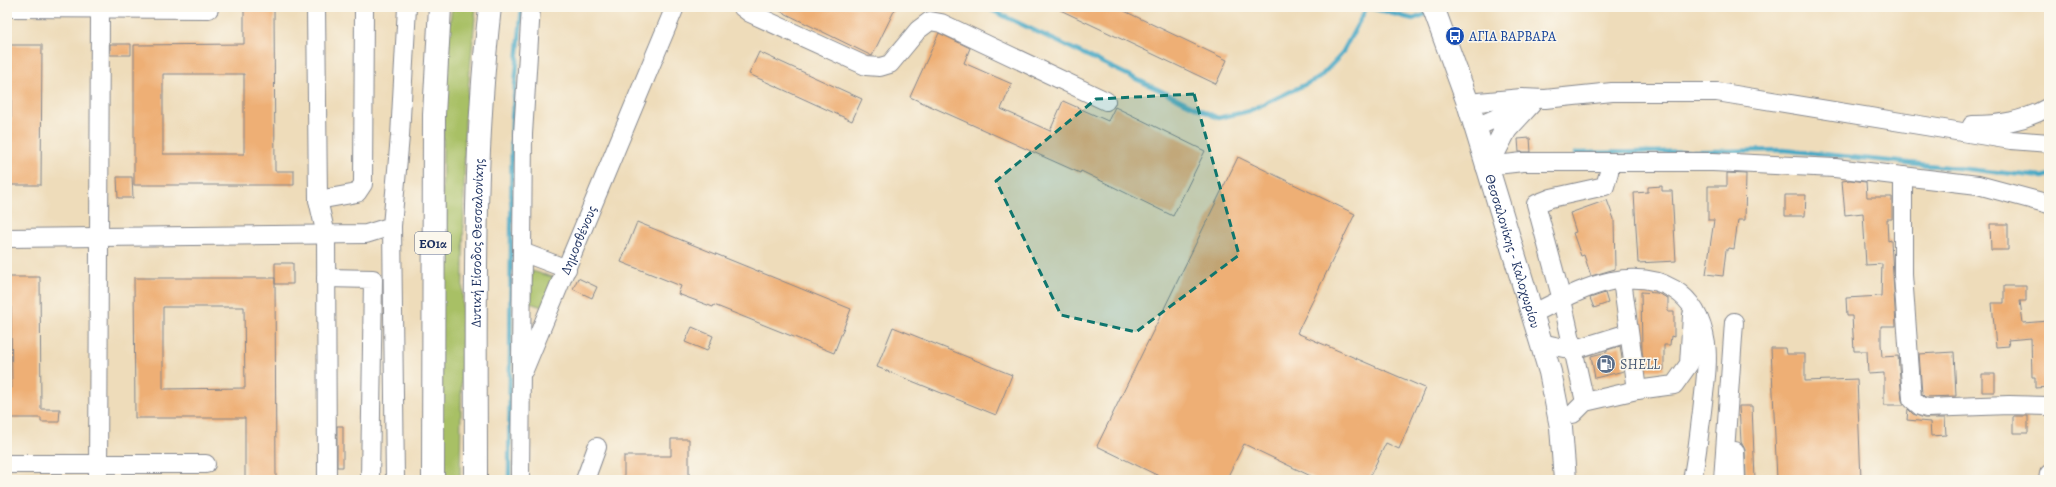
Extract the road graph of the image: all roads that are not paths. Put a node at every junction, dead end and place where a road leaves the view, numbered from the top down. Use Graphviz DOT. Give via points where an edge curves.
graph roads {
  1 [pos="316,7"];
  2 [pos="364,7"];
  3 [pos="407,7"];
  4 [pos="440,7"];
  5 [pos="490,7"];
  6 [pos="532,7"];
  7 [pos="675,7"];
  8 [pos="742,7"];
  9 [pos="1433,7"];
  10 [pos="7,8"];
  11 [pos="100,8"];
  12 [pos="208,9"];
  13 [pos="1106,101"];
  14 [pos="1538,101"];
  15 [pos="1468,102"];
  16 [pos="2049,107"];
  17 [pos="1474,128"];
  18 [pos="1939,128"];
  19 [pos="2049,144"];
  20 [pos="1609,162"];
  21 [pos="1487,166"];
  22 [pos="1903,176"];
  23 [pos="318,200"];
  24 [pos="2049,204"];
  25 [pos="392,226"];
  26 [pos="326,234"];
  27 [pos="99,236"];
  28 [pos="7,238"];
  29 [pos="522,252"];
  30 [pos="567,269"];
  31 [pos="326,278"];
  32 [pos="1622,280"];
  33 [pos="1562,300"];
  34 [pos="1693,308"];
  35 [pos="1532,314"];
  36 [pos="1734,322"];
  37 [pos="1628,333"];
  38 [pos="1541,343"];
  39 [pos="1573,350"];
  40 [pos="521,378"];
  41 [pos="1637,390"];
  42 [pos="2049,406"];
  43 [pos="1726,430"];
  44 [pos="597,447"];
  45 [pos="7,464"];
  46 [pos="206,464"];
  47 [pos="98,472"];
  48 [pos="2049,474"];
  49 [pos="327,480"];
  50 [pos="370,480"];
  51 [pos="394,480"];
  52 [pos="433,480"];
  53 [pos="476,480"];
  54 [pos="520,480"];
  55 [pos="584,480"];
  56 [pos="1565,480"];
  57 [pos="1692,480"];
  58 [pos="1723,480"];
  59 [pos="1736,480"];
  60 [pos="2048,480"];
  1 -- 23 [label="street"];
  2 -- 23 [label="street" via="363,184 357,193"];
  3 -- 25 [label="street"];
  4 -- 52 [label="main road, ΕΟ1α" via="434,115"];
  5 -- 53 [label="main road, Δυτική Είσοδος Θεσσαλονίκης" via="483,69 477,182"];
  6 -- 29 [label="street" via="523,134"];
  7 -- 30 [label="street, Δημοσθένους"];
  8 -- 13 [label="street" via="866,66 880,67 890,64 918,30 930,21 941,23"];
  9 -- 15 [label="main road, Θεσσαλονίκης - Καλοχωρίου"];
  10 -- 11 [label="street"];
  11 -- 12 [label="street"];
  11 -- 27 [label="street"];
  14 -- 15 [label="street" via="1522,98"];
  14 -- 17 [label="street"];
  14 -- 18 [label="street" via="1612,92 1717,92"];
  14 -- 21 [label="main road" via="1506,129"];
  15 -- 17 [label="main road, Θεσσαλονίκης - Καλοχωρίου"];
  16 -- 18 [label="street" via="2017,121"];
  17 -- 21 [label="main road, Θεσσαλονίκης - Καλοχωρίου"];
  18 -- 19 [label="street"];
  20 -- 21 [label="street" via="1523,162"];
  20 -- 22 [label="street" via="1713,162 1835,168"];
  20 -- 33 [label="street" via="1605,186 1551,198 1536,204"];
  21 -- 35 [label="main road, Θεσσαλονίκης - Καλοχωρίου"];
  22 -- 24 [label="street" via="1978,185"];
  22 -- 42 [label="street" via="1903,275 1912,399 1927,408"];
  23 -- 26 [label="street"];
  25 -- 26 [label="street" via="366,234"];
  25 -- 51 [label="street"];
  26 -- 27 [label="street"];
  26 -- 31 [label="street"];
  27 -- 28 [label="street"];
  27 -- 47 [label="street"];
  29 -- 30 [label="street"];
  29 -- 40 [label="street"];
  30 -- 40 [label="street, Δημοσθένους"];
  31 -- 49 [label="street"];
  31 -- 50 [label="street" via="372,279"];
  32 -- 33 [label="street" via="1609,282"];
  32 -- 34 [label="street" via="1648,279 1664,284 1676,289"];
  32 -- 37 [label="street"];
  33 -- 35 [label="street"];
  33 -- 39 [label="street"];
  34 -- 41 [label="street" via="1689,364 1674,385"];
  34 -- 57 [label="street" via="1706,344 1705,384 1697,459"];
  35 -- 38 [label="main road, Θεσσαλονίκης - Καλοχωρίου"];
  36 -- 43 [label="street"];
  37 -- 39 [label="street"];
  37 -- 41 [label="street"];
  38 -- 39 [label="street"];
  38 -- 56 [label="main road, Θεσσαλονίκης - Καλοχωρίου" via="1550,372 1561,427"];
  39 -- 41 [label="street" via="1579,408"];
  40 -- 54 [label="street, Δημοσθένους"];
  43 -- 58 [label="street"];
  43 -- 59 [label="street" via="1735,451"];
  44 -- 55 [label="street"];
  45 -- 47 [label="street"];
  46 -- 47 [label="street"];
  48 -- 60 [label="street"];
}
